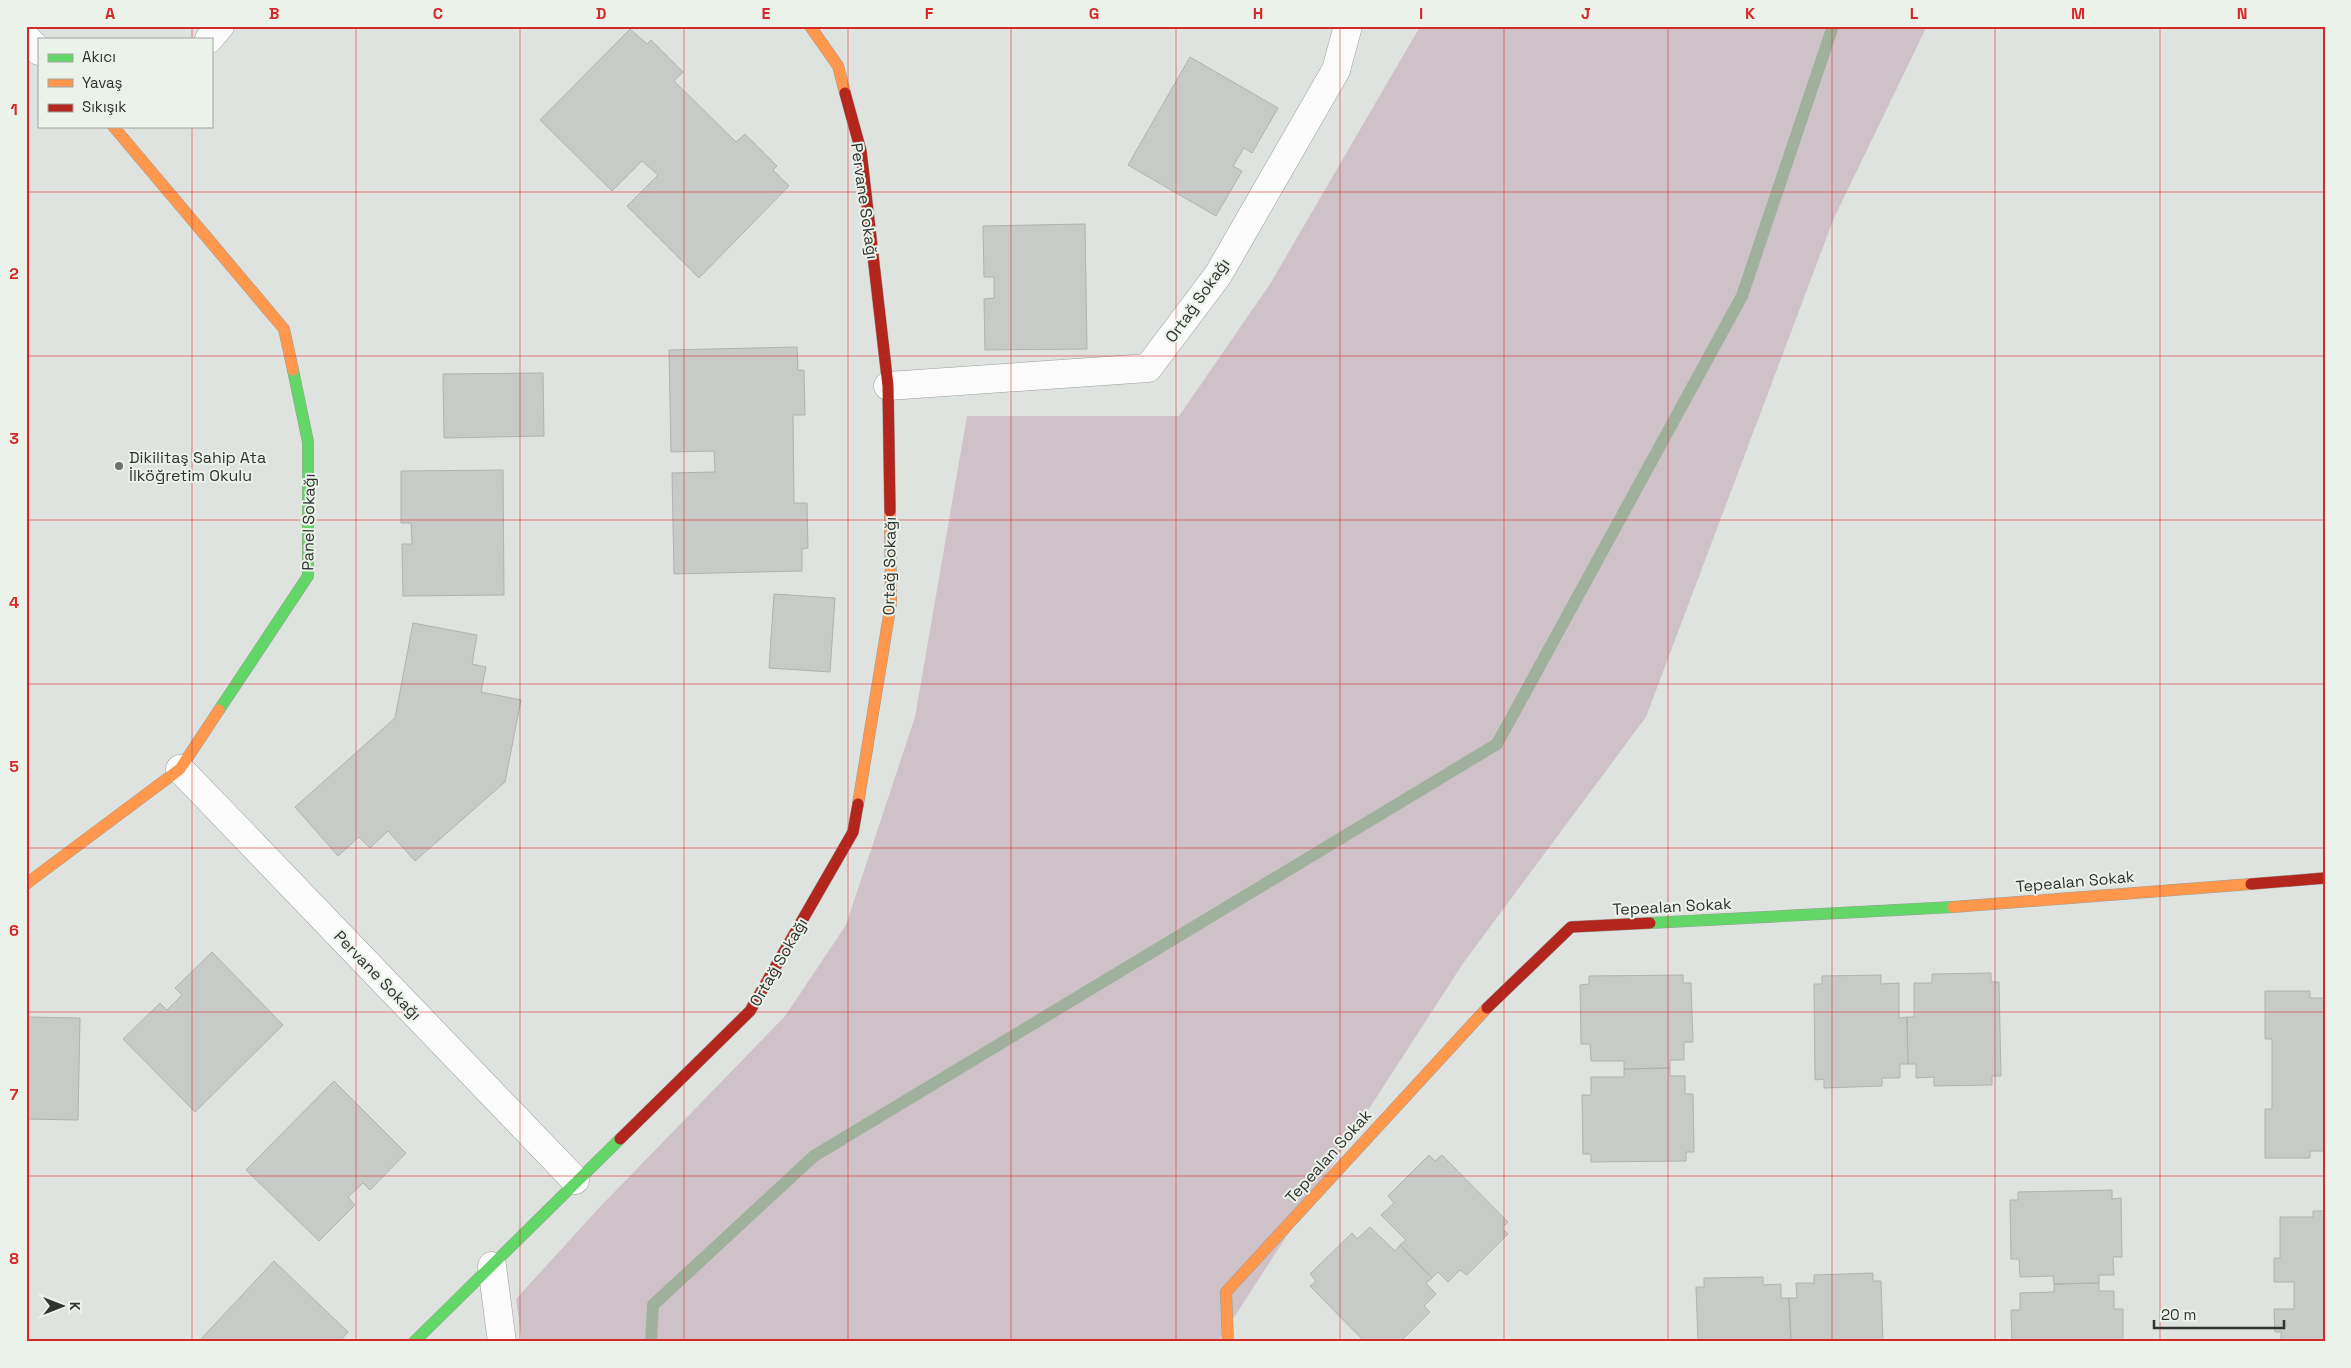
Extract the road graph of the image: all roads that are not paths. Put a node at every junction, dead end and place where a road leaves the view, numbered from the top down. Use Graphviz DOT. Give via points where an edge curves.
graph roads {
  1 [pos="220,26"];
  2 [pos="810,26"];
  3 [pos="1348,26"];
  4 [pos="26,38"];
  5 [pos="210,38"];
  6 [pos="38,50"];
  7 [pos="122,129"];
  8 [pos="888,386"];
  9 [pos="180,769"];
  10 [pos="2325,878"];
  11 [pos="26,884"];
  12 [pos="576,1180"];
  13 [pos="492,1266"];
  14 [pos="414,1342"];
  15 [pos="502,1342"];
  16 [pos="1228,1342"];
  1 -- 5 [label="street"];
  2 -- 8 [label="street, Pervane Sokağı" via="838,66 860,151"];
  3 -- 8 [label="street, Ortağ Sokağı" via="1336,70 1223,267 1148,368"];
  4 -- 6 [label="street"];
  7 -- 9 [label="street, Panel Sokağı" via="284,329 308,442 308,576"];
  8 -- 12 [label="street, Ortağ Sokağı" via="891,603 853,832 750,1011"];
  9 -- 11 [label="street, Panel Sokağı"];
  9 -- 12 [label="street, Pervane Sokağı"];
  10 -- 16 [label="street, Tepealan Sokak" via="1926,909 1571,927 1472,1023 1226,1292"];
  12 -- 13 [label="street, Ortağ Sokağı"];
  13 -- 14 [label="street, Ortağ Sokağı"];
  13 -- 15 [label="street"];
}
